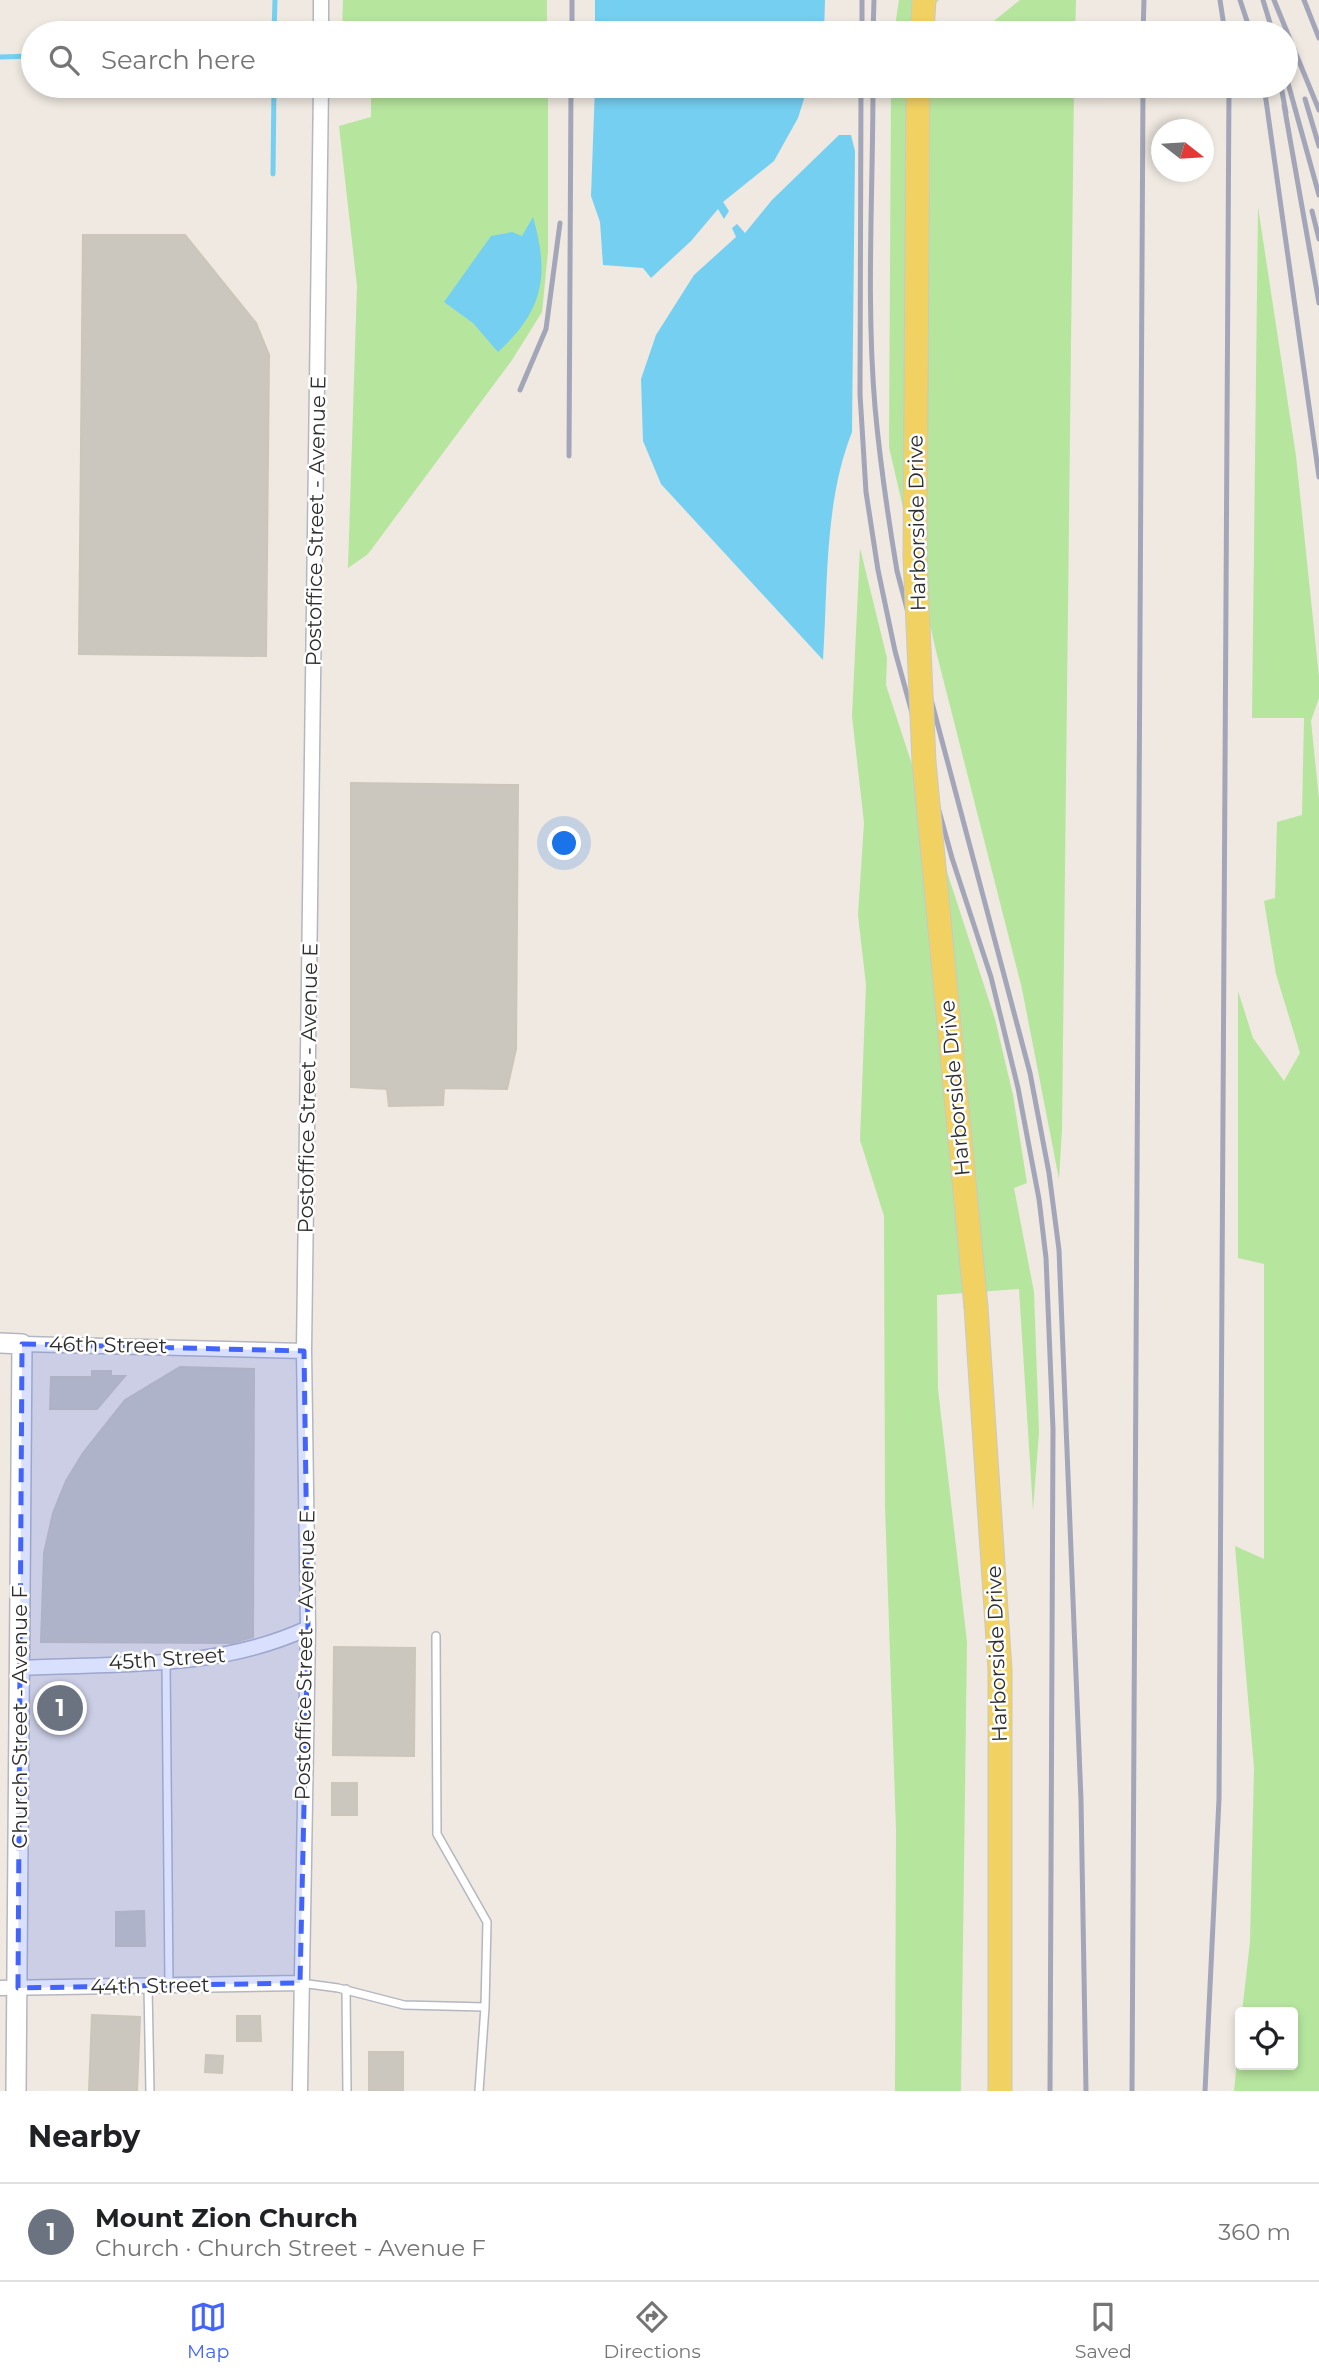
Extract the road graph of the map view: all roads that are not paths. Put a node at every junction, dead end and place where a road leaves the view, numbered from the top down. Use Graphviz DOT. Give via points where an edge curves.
graph roads {
  1 [pos="321,0"];
  2 [pos="924,0"];
  3 [pos="321,21"];
  4 [pos="923,21"];
  5 [pos="321,98"];
  6 [pos="918,98"];
  7 [pos="0,1343"];
  8 [pos="22,1344"];
  9 [pos="304,1352"];
  10 [pos="308,1628"];
  11 [pos="436,1636"];
  12 [pos="166,1662"];
  13 [pos="21,1668"];
  14 [pos="300,1983"];
  15 [pos="170,1985"];
  16 [pos="148,1986"];
  17 [pos="9,1988"];
  18 [pos="346,1989"];
  19 [pos="485,2007"];
  20 [pos="16,2091"];
  21 [pos="150,2091"];
  22 [pos="300,2091"];
  23 [pos="347,2091"];
  24 [pos="479,2091"];
  25 [pos="1000,2091"];
  1 -- 3 [label="street"];
  2 -- 4 [label="main road"];
  5 -- 9 [label="street, Postoffice Street - Avenue E"];
  6 -- 25 [label="main road, Harborside Drive, bridge" via="915,557 924,762 976,1307 1000,1670"];
  7 -- 8 [label="street, 46th Street"];
  8 -- 9 [label="street, 46th Street"];
  8 -- 13 [label="street, Church Street - Avenue F"];
  9 -- 10 [label="street, Postoffice Street - Avenue E"];
  10 -- 12 [label="street, 45th Street" via="228,1656"];
  10 -- 14 [label="street, Postoffice Street - Avenue E"];
  11 -- 19 [label="lane" via="436,1834 487,1922"];
  12 -- 13 [label="street, 45th Street"];
  12 -- 15 [label="lane"];
  13 -- 17 [label="street, Church Street - Avenue F"];
  14 -- 15 [label="street, 44th Street"];
  14 -- 18 [label="lane"];
  14 -- 22 [label="street, Postoffice Street - Avenue E"];
  15 -- 16 [label="street, 44th Street"];
  16 -- 17 [label="street, 44th Street"];
  16 -- 21 [label="lane"];
  17 -- 20 [label="street, Church Street - Avenue F"];
  18 -- 19 [label="lane" via="404,2005"];
  18 -- 23 [label="lane"];
  19 -- 24 [label="lane"];
}
